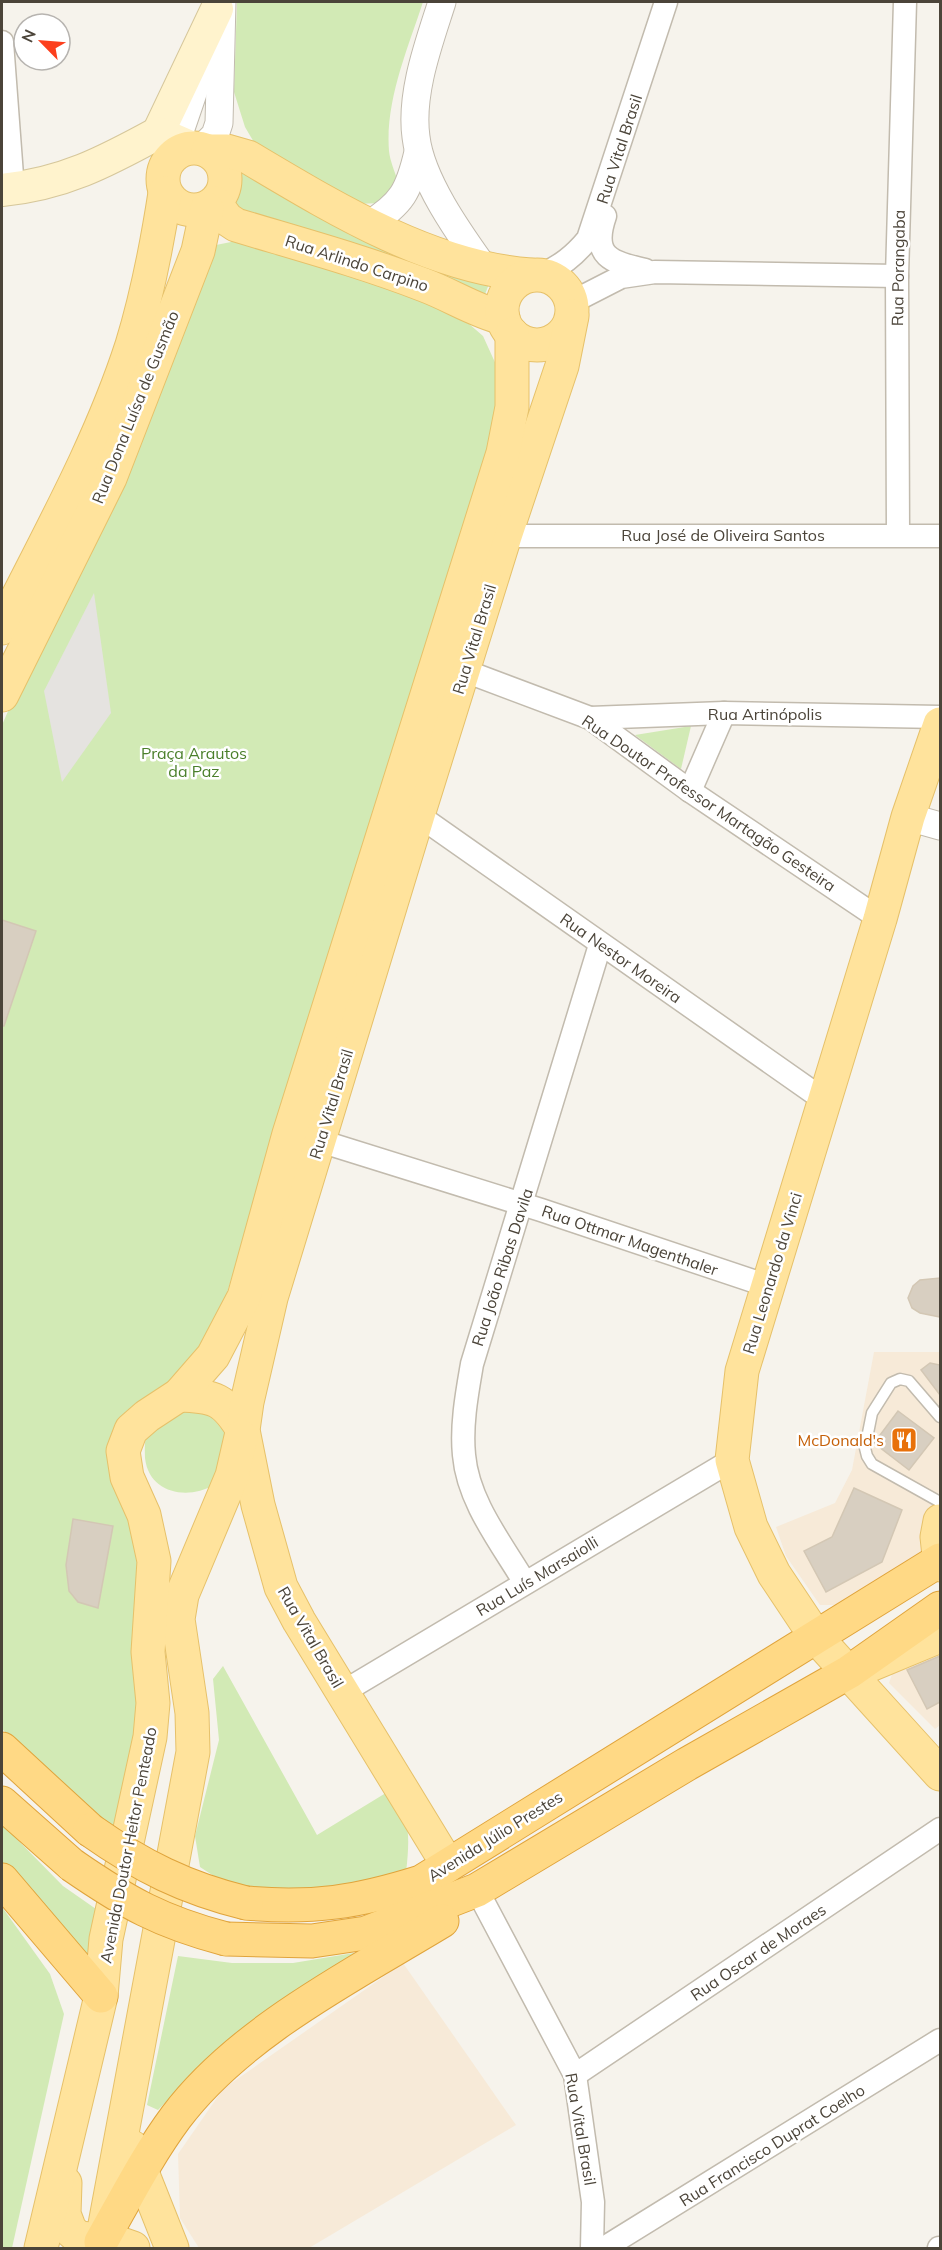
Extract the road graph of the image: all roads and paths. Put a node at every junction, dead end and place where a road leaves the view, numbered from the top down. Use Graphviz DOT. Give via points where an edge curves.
graph roads {
  1 [pos="442,2"];
  2 [pos="666,2"];
  3 [pos="905,2"];
  4 [pos="220,4"];
  5 [pos="2,42"];
  6 [pos="185,146"];
  7 [pos="619,147"];
  8 [pos="418,152"];
  9 [pos="7,189"];
  10 [pos="165,194"];
  11 [pos="211,206"];
  12 [pos="368,225"];
  13 [pos="484,268"];
  14 [pos="656,272"];
  15 [pos="536,275"];
  16 [pos="897,276"];
  17 [pos="571,307"];
  18 [pos="508,326"];
  19 [pos="898,535"];
  20 [pos="505,536"];
  21 [pos="940,536"];
  22 [pos="10,632"];
  23 [pos="465,671"];
  24 [pos="2,695"];
  25 [pos="724,713"];
  26 [pos="940,717"];
  27 [pos="590,718"];
  28 [pos="940,724"];
  29 [pos="690,791"];
  30 [pos="418,815"];
  31 [pos="908,817"];
  32 [pos="940,826"];
  33 [pos="880,919"];
  34 [pos="600,945"];
  35 [pos="824,1100"];
  36 [pos="320,1141"];
  37 [pos="522,1204"];
  38 [pos="768,1287"];
  39 [pos="180,1395"];
  40 [pos="940,1418"];
  41 [pos="243,1430"];
  42 [pos="732,1460"];
  43 [pos="940,1502"];
  44 [pos="940,1521"];
  45 [pos="940,1562"];
  46 [pos="525,1583"];
  47 [pos="940,1608"];
  48 [pos="940,1636"];
  49 [pos="816,1637"];
  50 [pos="849,1672"];
  51 [pos="343,1692"];
  52 [pos="2,1749"];
  53 [pos="940,1774"];
  54 [pos="2,1803"];
  55 [pos="940,1829"];
  56 [pos="448,1865"];
  57 [pos="2,1880"];
  58 [pos="477,1890"];
  59 [pos="101,1996"];
  60 [pos="940,2040"];
  61 [pos="575,2075"];
  62 [pos="127,2114"];
  63 [pos="64,2142"];
  64 [pos="142,2170"];
  65 [pos="101,2245"];
  66 [pos="41,2248"];
  67 [pos="133,2248"];
  68 [pos="172,2248"];
  69 [pos="592,2248"];
  70 [pos="604,2248"];
  1 -- 8 [label="street" via="415,114"];
  2 -- 7 [label="street, Rua Vital Brasil"];
  3 -- 16 [label="street, Rua Porangaba"];
  4 -- 6 [label="main road"];
  4 -- 6 [label="street" via="219,123 215,135"];
  5 -- 9 [label="street"];
  6 -- 9 [label="main road" via="105,162 59,181"];
  6 -- 10 [label="main road" via="163,171"];
  6 -- 11 [label="main road" via="222,166 225,186"];
  6 -- 12 [label="main road" via="248,157"];
  7 -- 14 [label="street" via="618,180 600,235 604,252 611,261"];
  7 -- 15 [label="street, Rua Vital Brasil" via="588,239 575,255"];
  8 -- 12 [label="street" via="403,197"];
  8 -- 13 [label="street" via="451,222"];
  10 -- 11 [label="main road" via="183,209 195,211"];
  10 -- 22 [label="main road, Rua Dona Luísa de Gusmão" via="153,267 131,345"];
  11 -- 18 [label="main road, Rua Arlindo Carpino" via="236,225 425,285"];
  11 -- 22 [label="main road, Rua Dona Luísa de Gusmão" via="198,251 110,478"];
  12 -- 13 [label="main road"];
  13 -- 15 [label="main road"];
  14 -- 16 [label="street"];
  14 -- 17 [label="street" via="621,277 580,298"];
  15 -- 17 [label="main road" via="559,282"];
  15 -- 18 [label="main road" via="522,278 508,291 504,299"];
  16 -- 19 [label="street, Rua Porangaba"];
  17 -- 18 [label="main road" via="561,335 542,345 520,341"];
  17 -- 20 [label="main road, Rua Vital Brasil" via="562,366"];
  18 -- 39 [label="main road, Rua Vital Brasil" via="512,407 503,453 289,1134 244,1297 213,1356"];
  19 -- 20 [label="street, Rua José de Oliveira Santos"];
  19 -- 21 [label="street, Rua José de Oliveira Santos"];
  20 -- 23 [label="main road, Rua Vital Brasil"];
  22 -- 24 [label="main road"];
  23 -- 27 [label="street, Rua Doutor Professor Martagão Gesteira"];
  23 -- 30 [label="main road, Rua Vital Brasil"];
  25 -- 26 [label="street, Rua Artinópolis"];
  25 -- 27 [label="street, Rua Artinópolis"];
  25 -- 29 [label="street"];
  27 -- 29 [label="street, Rua Doutor Professor Martagão Gesteira"];
  28 -- 31 [label="main road, Rua Leonardo da Vinci"];
  29 -- 33 [label="street, Rua Doutor Professor Martagão Gesteira"];
  30 -- 34 [label="street, Rua Nestor Moreira"];
  30 -- 36 [label="main road, Rua Vital Brasil"];
  31 -- 32 [label="street"];
  31 -- 33 [label="main road, Rua Leonardo da Vinci"];
  33 -- 35 [label="main road, Rua Leonardo da Vinci"];
  34 -- 35 [label="street, Rua Nestor Moreira"];
  34 -- 37 [label="street, Rua João Ribas Davila"];
  35 -- 38 [label="main road, Rua Leonardo da Vinci"];
  36 -- 37 [label="street, Rua Ottmar Magenthaler"];
  36 -- 41 [label="main road, Rua Vital Brasil" via="271,1298"];
  37 -- 38 [label="street, Rua Ottmar Magenthaler"];
  37 -- 46 [label="street, Rua João Ribas Davila" via="472,1364 465,1408 464,1456 473,1494"];
  38 -- 42 [label="main road, Rua Leonardo da Vinci" via="742,1371"];
  39 -- 41 [label="main road" via="202,1396 230,1408"];
  39 -- 59 [label="main road, Avenida Doutor Heitor Penteado" via="131,1430 123,1451 127,1477 144,1515 154,1561 148,1653 153,1703 150,1737 106,1939"];
  40 -- 43 [label="lane" via="909,1381 900,1379 891,1383 872,1413 865,1448 872,1464"];
  41 -- 51 [label="main road, Rua Vital Brasil" via="260,1517 281,1587"];
  41 -- 62 [label="main road" via="232,1476 182,1595 178,1620 192,1713 193,1752"];
  42 -- 46 [label="street, Rua Luís Marsaiolli"];
  42 -- 49 [label="main road, Rua Leonardo da Vinci" via="752,1527 774,1574"];
  44 -- 45 [label="main road"];
  45 -- 49 [label="highway, Avenida Júlio Prestes"];
  46 -- 51 [label="street, Rua Luís Marsaiolli"];
  47 -- 50 [label="highway, Avenida Júlio Prestes"];
  48 -- 50 [label="main road"];
  49 -- 50 [label="main road, Rua Leonardo da Vinci"];
  49 -- 56 [label="highway, Avenida Júlio Prestes"];
  50 -- 53 [label="main road, Rua Leonardo da Vinci"];
  50 -- 58 [label="highway, Avenida Júlio Prestes"];
  51 -- 56 [label="main road, Rua Vital Brasil"];
  52 -- 56 [label="highway, Avenida Júlio Prestes, bridge" via="90,1830 135,1862 187,1885 246,1903 345,1903 421,1882"];
  54 -- 58 [label="highway, Avenida Júlio Prestes, bridge" via="72,1866 121,1899 153,1916 226,1939 312,1941 366,1933"];
  55 -- 61 [label="street, Rua Oscar de Moraes"];
  57 -- 59 [label="highway"];
  58 -- 61 [label="street, Rua Vital Brasil"];
  58 -- 64 [label="highway" via="456,1912 302,2006 251,2043 177,2116"];
  59 -- 63 [label="main road, Avenida Doutor Heitor Penteado"];
  60 -- 70 [label="street, Rua Francisco Duprat Coelho"];
  61 -- 69 [label="street, Rua Vital Brasil" via="593,2202"];
  62 -- 64 [label="main road" via="132,2152"];
  62 -- 65 [label="main road"];
  63 -- 65 [label="main road" via="64,2214 70,2230 79,2238"];
  63 -- 66 [label="main road, Avenida Doutor Heitor Penteado"];
  64 -- 65 [label="highway"];
  64 -- 68 [label="main road"];
  65 -- 67 [label="main road" via="112,2241"];
}
